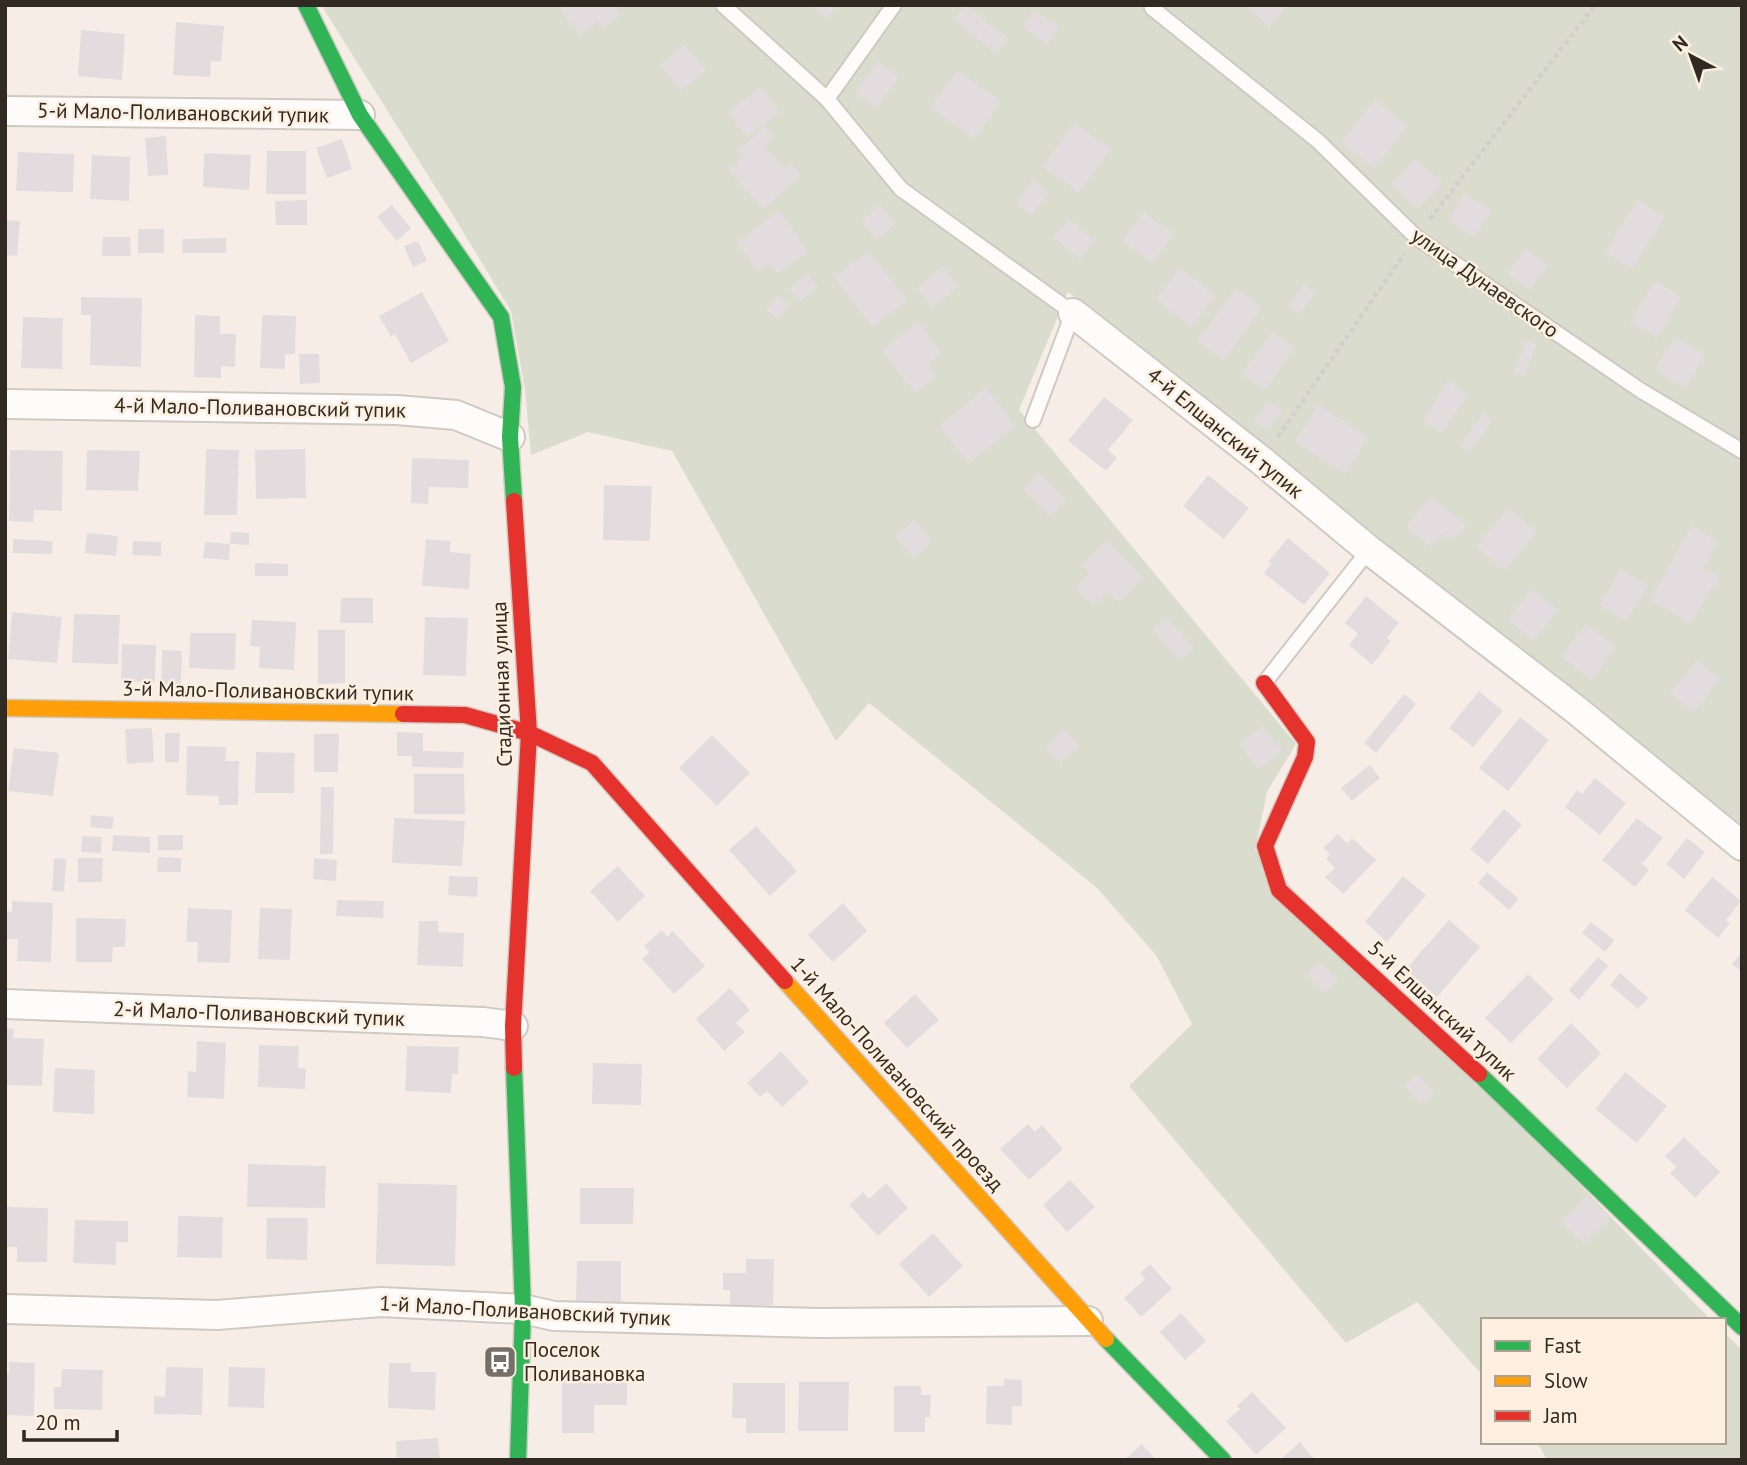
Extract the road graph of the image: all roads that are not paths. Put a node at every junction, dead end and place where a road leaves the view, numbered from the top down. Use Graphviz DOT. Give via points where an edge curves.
graph roads {
  1 [pos="306,5"];
  2 [pos="723,5"];
  3 [pos="894,5"];
  4 [pos="1152,8"];
  5 [pos="827,99"];
  6 [pos="5,111"];
  7 [pos="360,115"];
  8 [pos="1073,313"];
  9 [pos="5,404"];
  10 [pos="1032,420"];
  11 [pos="510,437"];
  12 [pos="1742,451"];
  13 [pos="1369,550"];
  14 [pos="1264,683"];
  15 [pos="5,708"];
  16 [pos="528,733"];
  17 [pos="1742,846"];
  18 [pos="5,1004"];
  19 [pos="513,1026"];
  20 [pos="5,1309"];
  21 [pos="523,1309"];
  22 [pos="1088,1321"];
  23 [pos="1742,1327"];
  24 [pos="518,1460"];
  25 [pos="1223,1460"];
  1 -- 7 [label="street, Стадионная улица"];
  2 -- 5 [label="lane, 4-й Елшанский тупик"];
  3 -- 5 [label="lane"];
  4 -- 12 [label="lane, улица Дунаевского" via="1318,141 1416,237 1640,390"];
  5 -- 8 [label="lane, 4-й Елшанский тупик" via="901,189"];
  6 -- 7 [label="street, 5-й Мало-Поливановский тупик"];
  7 -- 11 [label="street, Стадионная улица" via="500,317 513,387"];
  8 -- 10 [label="lane"];
  8 -- 13 [label="street, 4-й Елшанский тупик"];
  9 -- 11 [label="street, 4-й Мало-Поливановский тупик" via="397,410 456,415"];
  11 -- 16 [label="street, Стадионная улица"];
  13 -- 14 [label="lane"];
  13 -- 17 [label="street, 4-й Елшанский тупик" via="1575,709"];
  14 -- 23 [label="street, 5-й Елшанский тупик" via="1307,742 1305,757 1265,846 1279,890 1499,1092"];
  15 -- 16 [label="street, 3-й Мало-Поливановский тупик" via="465,715"];
  16 -- 19 [label="street, Стадионная улица"];
  16 -- 22 [label="street, 1-й Мало-Поливановский проезд" via="592,763"];
  18 -- 19 [label="street, 2-й Мало-Поливановский тупик"];
  19 -- 21 [label="street, Стадионная улица"];
  20 -- 21 [label="street, 1-й Мало-Поливановский тупик" via="216,1315 381,1302"];
  21 -- 22 [label="street, 1-й Мало-Поливановский тупик" via="554,1316 819,1323"];
  21 -- 24 [label="street, Стадионная улица"];
  22 -- 25 [label="street, 1-й Мало-Поливановский проезд"];
}
